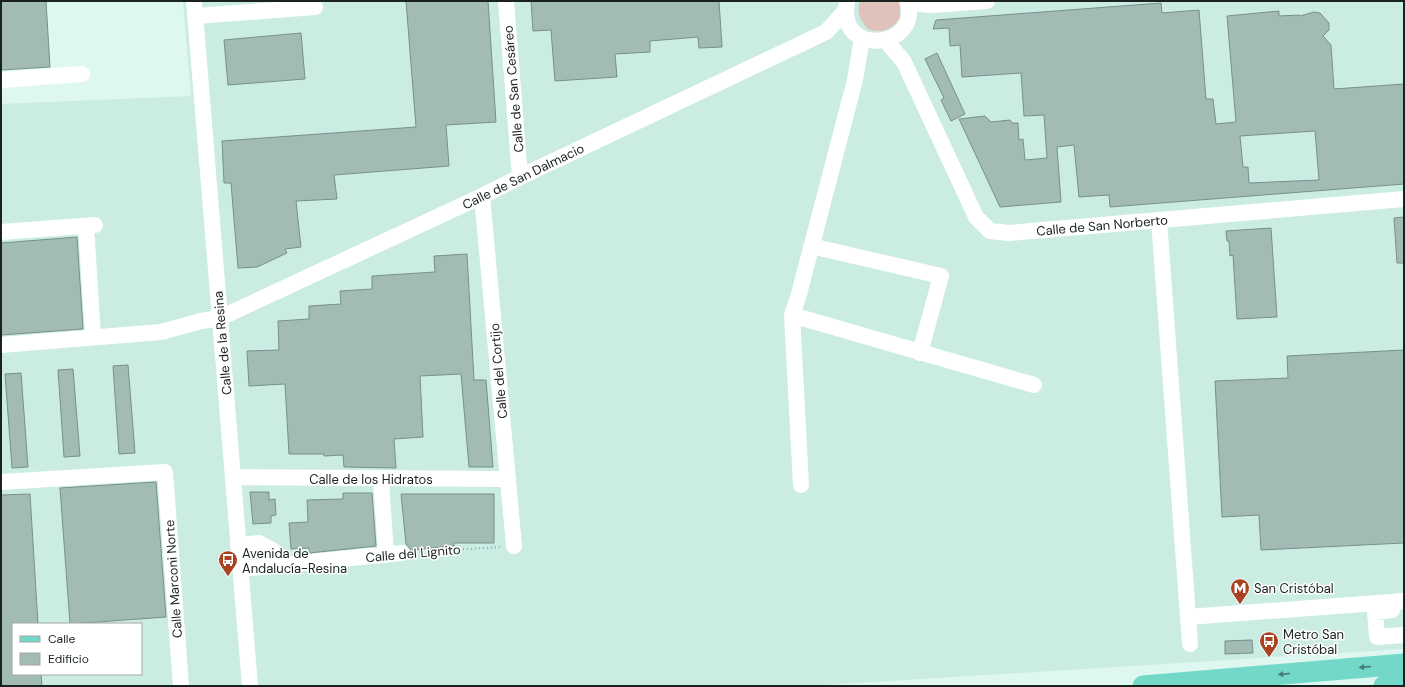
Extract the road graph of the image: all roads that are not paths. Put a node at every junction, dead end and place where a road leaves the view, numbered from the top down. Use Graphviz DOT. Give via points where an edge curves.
graph roads {
  1 [pos="506,1"];
  2 [pos="987,1"];
  3 [pos="907,2"];
  4 [pos="931,5"];
  5 [pos="847,6"];
  6 [pos="315,7"];
  7 [pos="195,9"];
  8 [pos="897,31"];
  9 [pos="826,32"];
  10 [pos="858,35"];
  11 [pos="82,74"];
  12 [pos="1,80"];
  13 [pos="520,176"];
  14 [pos="482,196"];
  15 [pos="1404,199"];
  16 [pos="1159,220"];
  17 [pos="1,232"];
  18 [pos="811,246"];
  19 [pos="792,315"];
  20 [pos="220,318"];
  21 [pos="93,337"];
  22 [pos="1,345"];
  23 [pos="920,353"];
  24 [pos="1034,385"];
  25 [pos="233,478"];
  26 [pos="381,479"];
  27 [pos="508,479"];
  28 [pos="1,482"];
  29 [pos="802,485"];
  30 [pos="238,545"];
  31 [pos="514,546"];
  32 [pos="274,551"];
  33 [pos="240,569"];
  34 [pos="1404,601"];
  35 [pos="1404,609"];
  36 [pos="1188,617"];
  37 [pos="1404,635"];
  38 [pos="1190,644"];
  39 [pos="1404,664"];
  40 [pos="1404,684"];
  41 [pos="182,686"];
  42 [pos="250,686"];
  43 [pos="1143,686"];
  44 [pos="1384,686"];
  1 -- 13 [label="street, Calle de San Cesáreo"];
  2 -- 4 [label="street"];
  3 -- 4 [label="street"];
  3 -- 8 [label="street"];
  4 -- 8 [label="street"];
  5 -- 9 [label="street, Calle de San Dalmacio"];
  5 -- 10 [label="street" via="848,22"];
  6 -- 7 [label="street"];
  7 -- 20 [label="street, Calle de la Resina"];
  8 -- 10 [label="street, Calle de San Dalmacio" via="878,42"];
  8 -- 16 [label="street, Calle de San Norberto" via="904,62 976,217 990,231 1009,233"];
  9 -- 10 [label="street, Calle de San Dalmacio"];
  9 -- 13 [label="street, Calle de San Dalmacio"];
  10 -- 18 [label="street" via="855,80"];
  11 -- 12 [label="street"];
  13 -- 14 [label="street, Calle de San Dalmacio"];
  14 -- 20 [label="street, Calle de San Dalmacio"];
  14 -- 27 [label="street, Calle del Cortijo"];
  15 -- 16 [label="street, Calle de San Norberto"];
  16 -- 36 [label="street"];
  17 -- 21 [label="street" via="91,225"];
  18 -- 19 [label="street"];
  18 -- 23 [label="street" via="941,276"];
  19 -- 23 [label="street"];
  19 -- 29 [label="street"];
  20 -- 21 [label="street, Calle de San Dalmacio" via="161,332"];
  20 -- 25 [label="street, Calle de la Resina"];
  21 -- 22 [label="street, Calle de San Dalmacio"];
  23 -- 24 [label="street"];
  25 -- 26 [label="street, Calle de los Hidratos"];
  25 -- 30 [label="street, Calle de la Resina"];
  26 -- 27 [label="street, Calle de los Hidratos"];
  26 -- 33 [label="street, Calle del Lignito" via="394,554"];
  27 -- 31 [label="street, Calle del Cortijo"];
  28 -- 41 [label="street, Calle Marconi Norte" via="165,472"];
  30 -- 32 [label="street" via="258,543"];
  30 -- 33 [label="street, Calle de la Resina"];
  33 -- 42 [label="street, Calle de la Resina"];
  34 -- 36 [label="street"];
  35 -- 37 [label="street" via="1375,612 1377,637"];
  36 -- 38 [label="street"];
  39 -- 43 [label="main road, one-way"];
  40 -- 44 [label="main road"];
}
